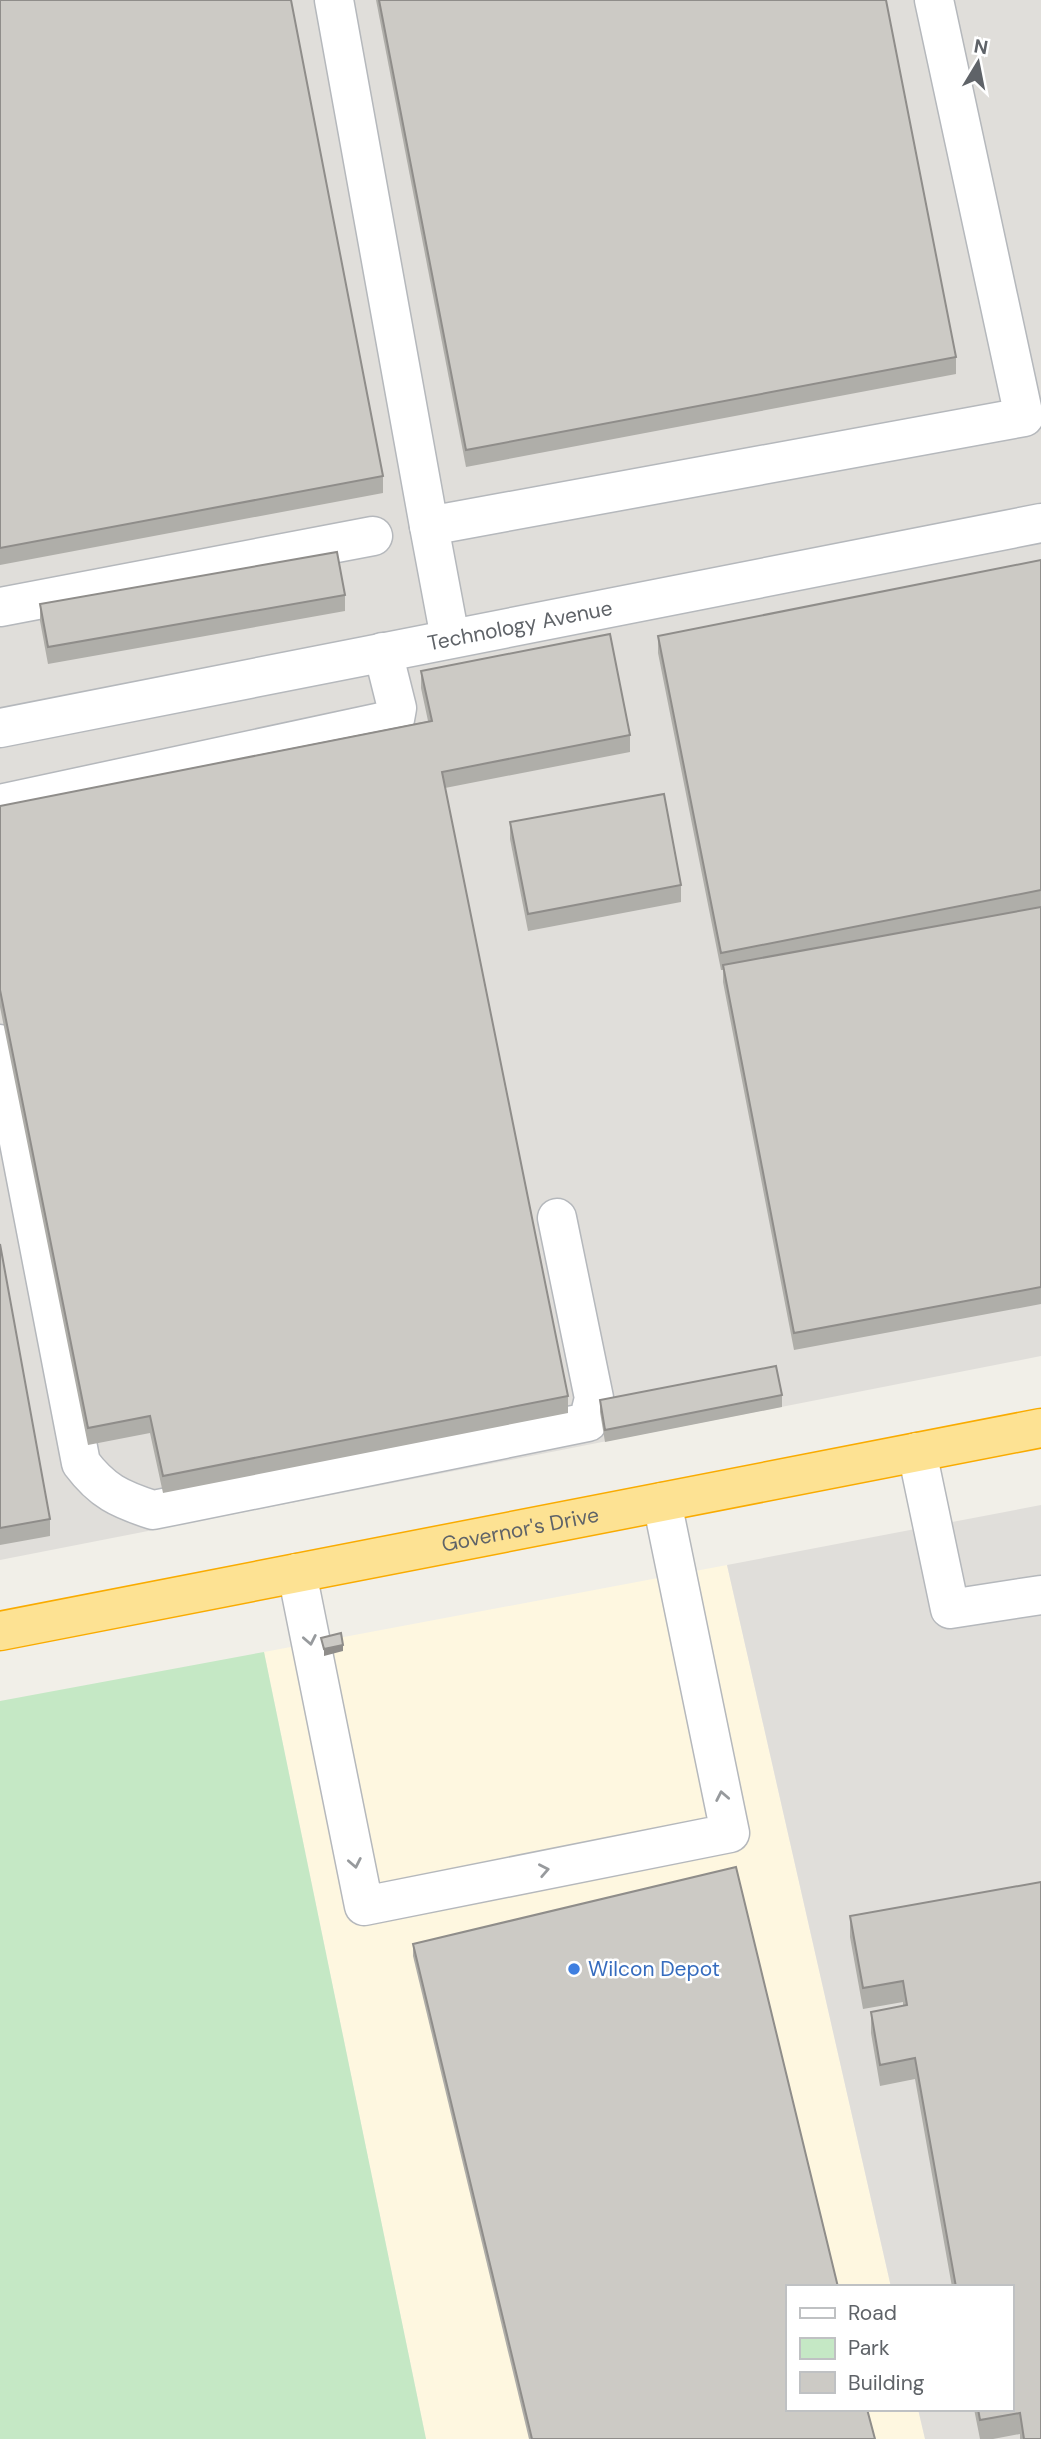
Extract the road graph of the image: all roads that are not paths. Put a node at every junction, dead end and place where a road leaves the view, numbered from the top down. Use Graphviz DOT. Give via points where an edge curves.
graph roads {
  1 [pos="334,0"];
  2 [pos="934,0"];
  3 [pos="1041,523"];
  4 [pos="429,526"];
  5 [pos="373,536"];
  6 [pos="0,607"];
  7 [pos="450,638"];
  8 [pos="383,652"];
  9 [pos="0,728"];
  10 [pos="0,804"];
  11 [pos="0,1044"];
  12 [pos="557,1217"];
  13 [pos="1041,1428"];
  14 [pos="917,1452"];
  15 [pos="662,1502"];
  16 [pos="297,1573"];
  17 [pos="1041,1595"];
  18 [pos="0,1631"];
  1 -- 4 [label="street"];
  2 -- 4 [label="street" via="1024,417"];
  3 -- 7 [label="street, Technology Avenue"];
  4 -- 7 [label="street"];
  5 -- 6 [label="street"];
  7 -- 8 [label="street, Technology Avenue"];
  8 -- 9 [label="street, Technology Avenue"];
  8 -- 10 [label="street" via="397,708 395,719"];
  11 -- 12 [label="street" via="81,1463 96,1483 122,1500 153,1510 588,1422 594,1398"];
  13 -- 14 [label="highway, Governor's Drive"];
  14 -- 15 [label="highway, Governor's Drive"];
  14 -- 17 [label="street" via="950,1609"];
  15 -- 16 [label="highway, Governor's Drive"];
  16 -- 15 [label="street, one-way" via="364,1906 391,1901 730,1833"];
  16 -- 18 [label="highway, Governor's Drive"];
}
